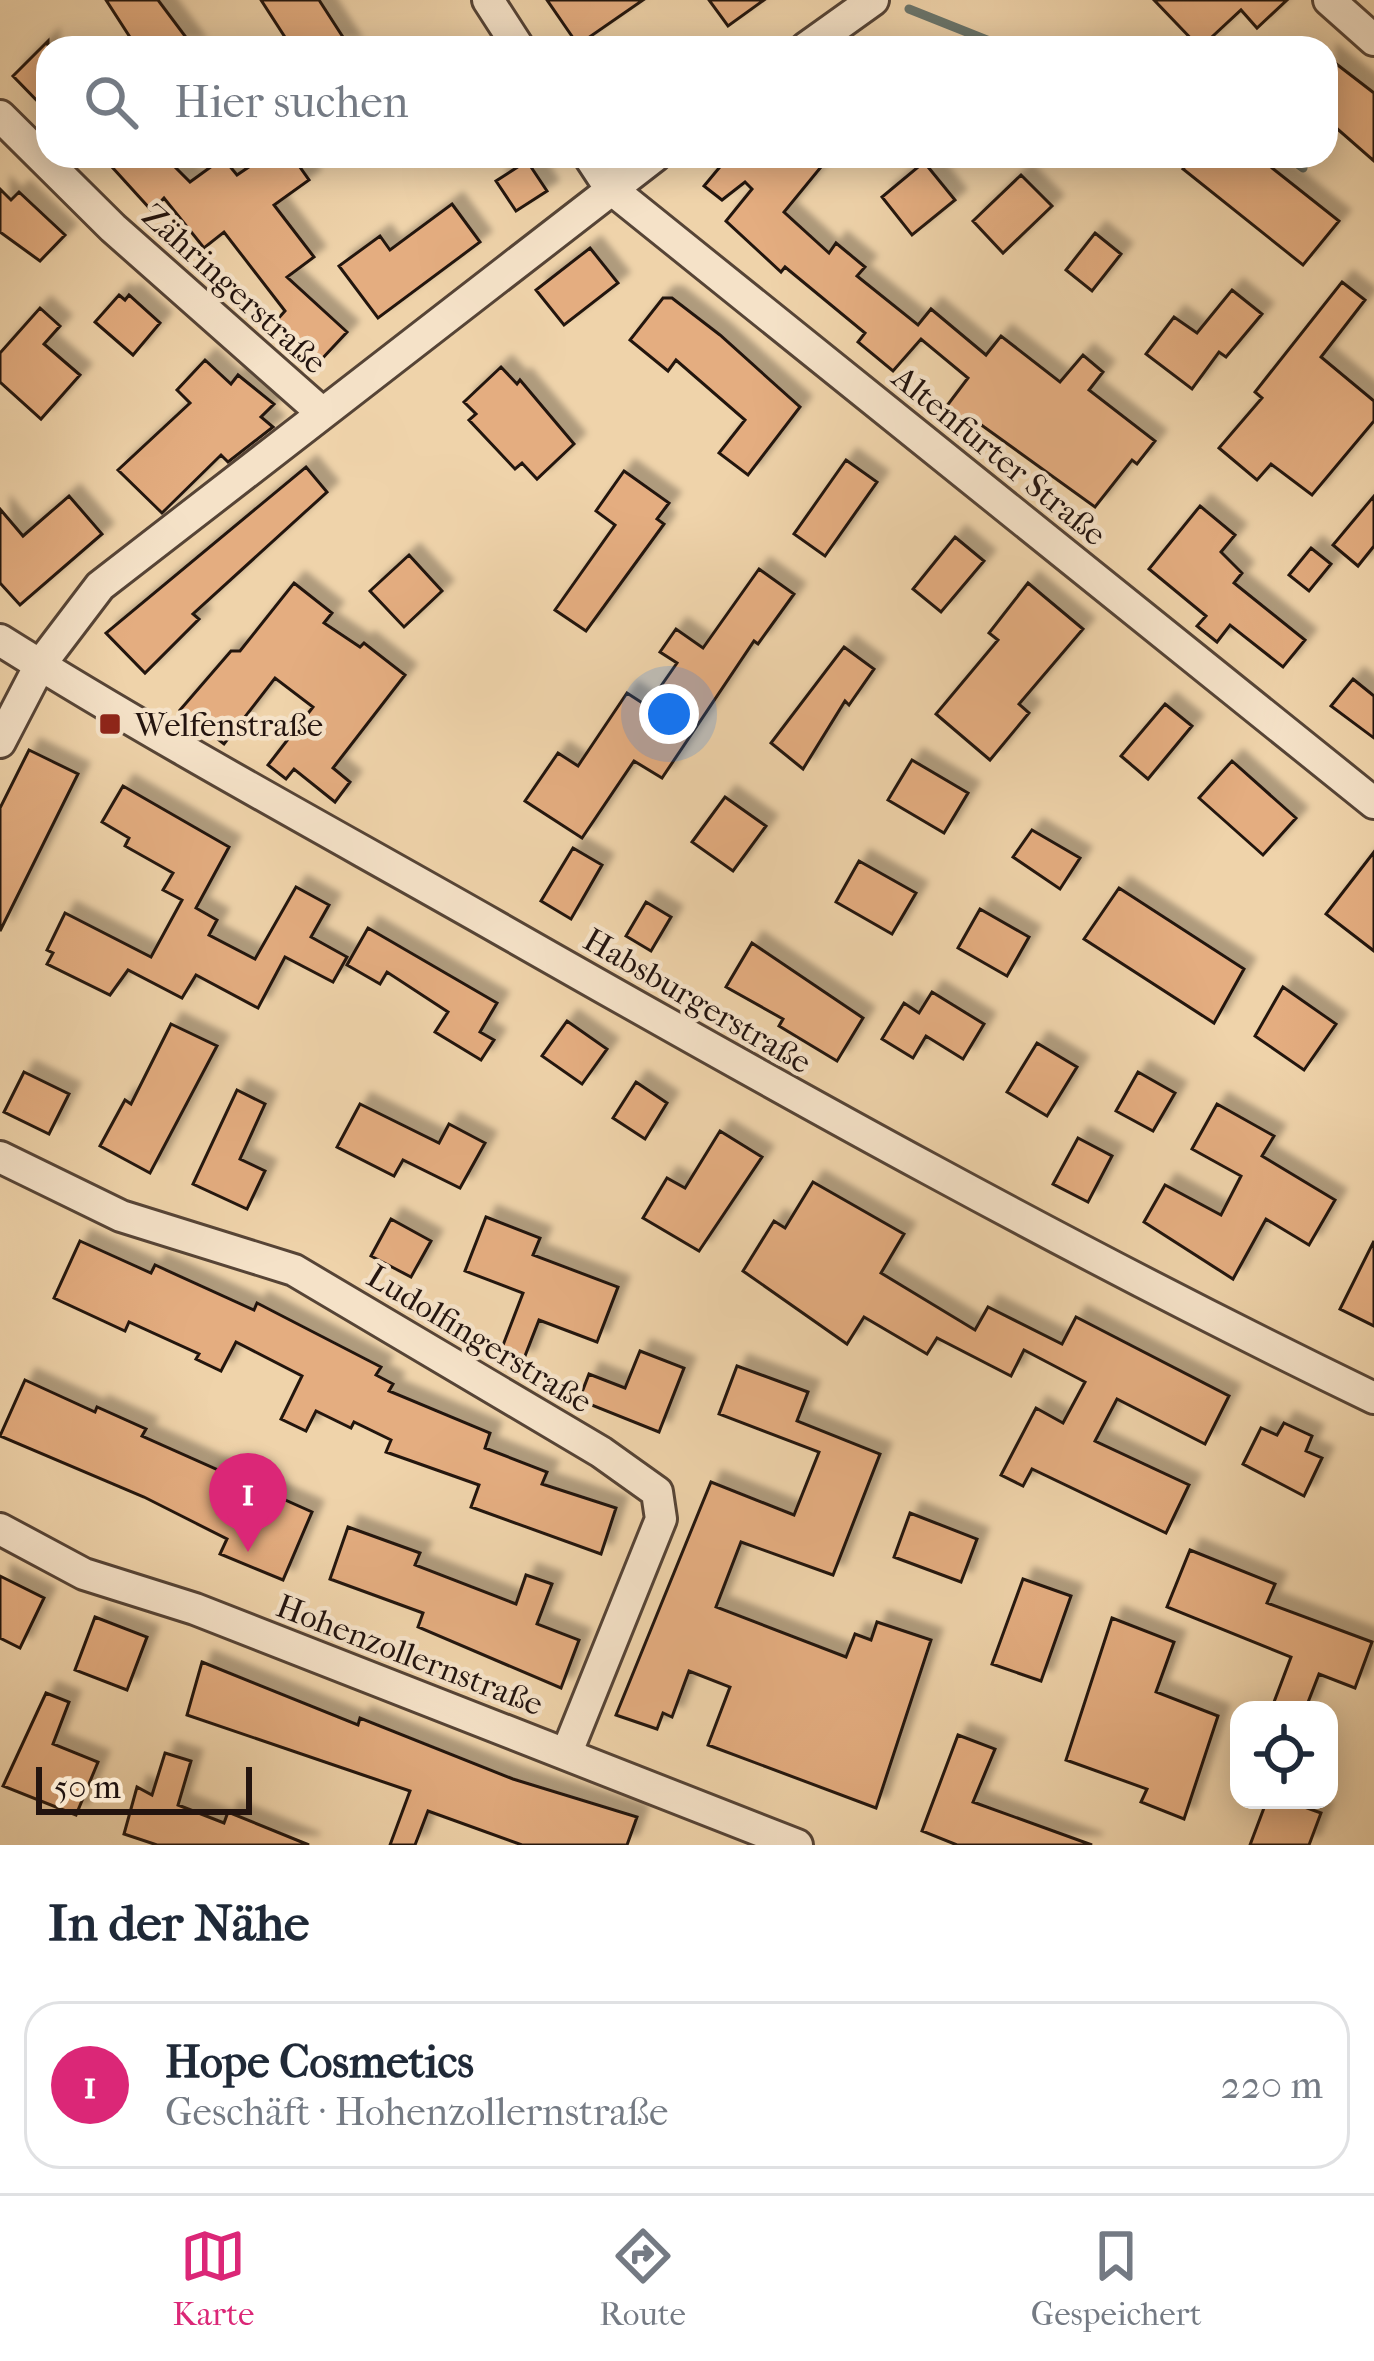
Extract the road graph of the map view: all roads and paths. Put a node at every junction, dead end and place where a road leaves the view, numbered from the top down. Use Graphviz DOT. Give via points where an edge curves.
graph roads {
  1 [pos="488,0"];
  2 [pos="873,0"];
  3 [pos="1329,0"];
  4 [pos="511,36"];
  5 [pos="823,36"];
  6 [pos="1374,40"];
  7 [pos="0,116"];
  8 [pos="36,152"];
  9 [pos="52,168"];
  10 [pos="597,168"];
  11 [pos="638,168"];
  12 [pos="610,188"];
  13 [pos="320,411"];
  14 [pos="0,640"];
  15 [pos="40,665"];
  16 [pos="0,742"];
  17 [pos="1374,803"];
  18 [pos="0,1157"];
  19 [pos="1374,1398"];
  20 [pos="0,1529"];
  21 [pos="567,1752"];
  22 [pos="797,1845"];
  1 -- 4 [label="street"];
  2 -- 5 [label="street"];
  3 -- 6 [label="street"];
  7 -- 8 [label="street, Zähringerstraße"];
  9 -- 13 [label="street, Zähringerstraße"];
  10 -- 12 [label="street, Altenfurter Straße"];
  11 -- 12 [label="street"];
  12 -- 13 [label="street"];
  12 -- 17 [label="street, Altenfurter Straße"];
  13 -- 15 [label="street" via="100,586"];
  14 -- 15 [label="street, Habsburgerstraße"];
  15 -- 16 [label="street"];
  15 -- 19 [label="street, Habsburgerstraße" via="824,1113"];
  18 -- 21 [label="street, Ludolfingerstraße" via="121,1216 295,1270 657,1492 661,1519"];
  20 -- 21 [label="street, Hohenzollernstraße" via="102,1581"];
  21 -- 22 [label="street, Hohenzollernstraße" via="677,1803"];
}
